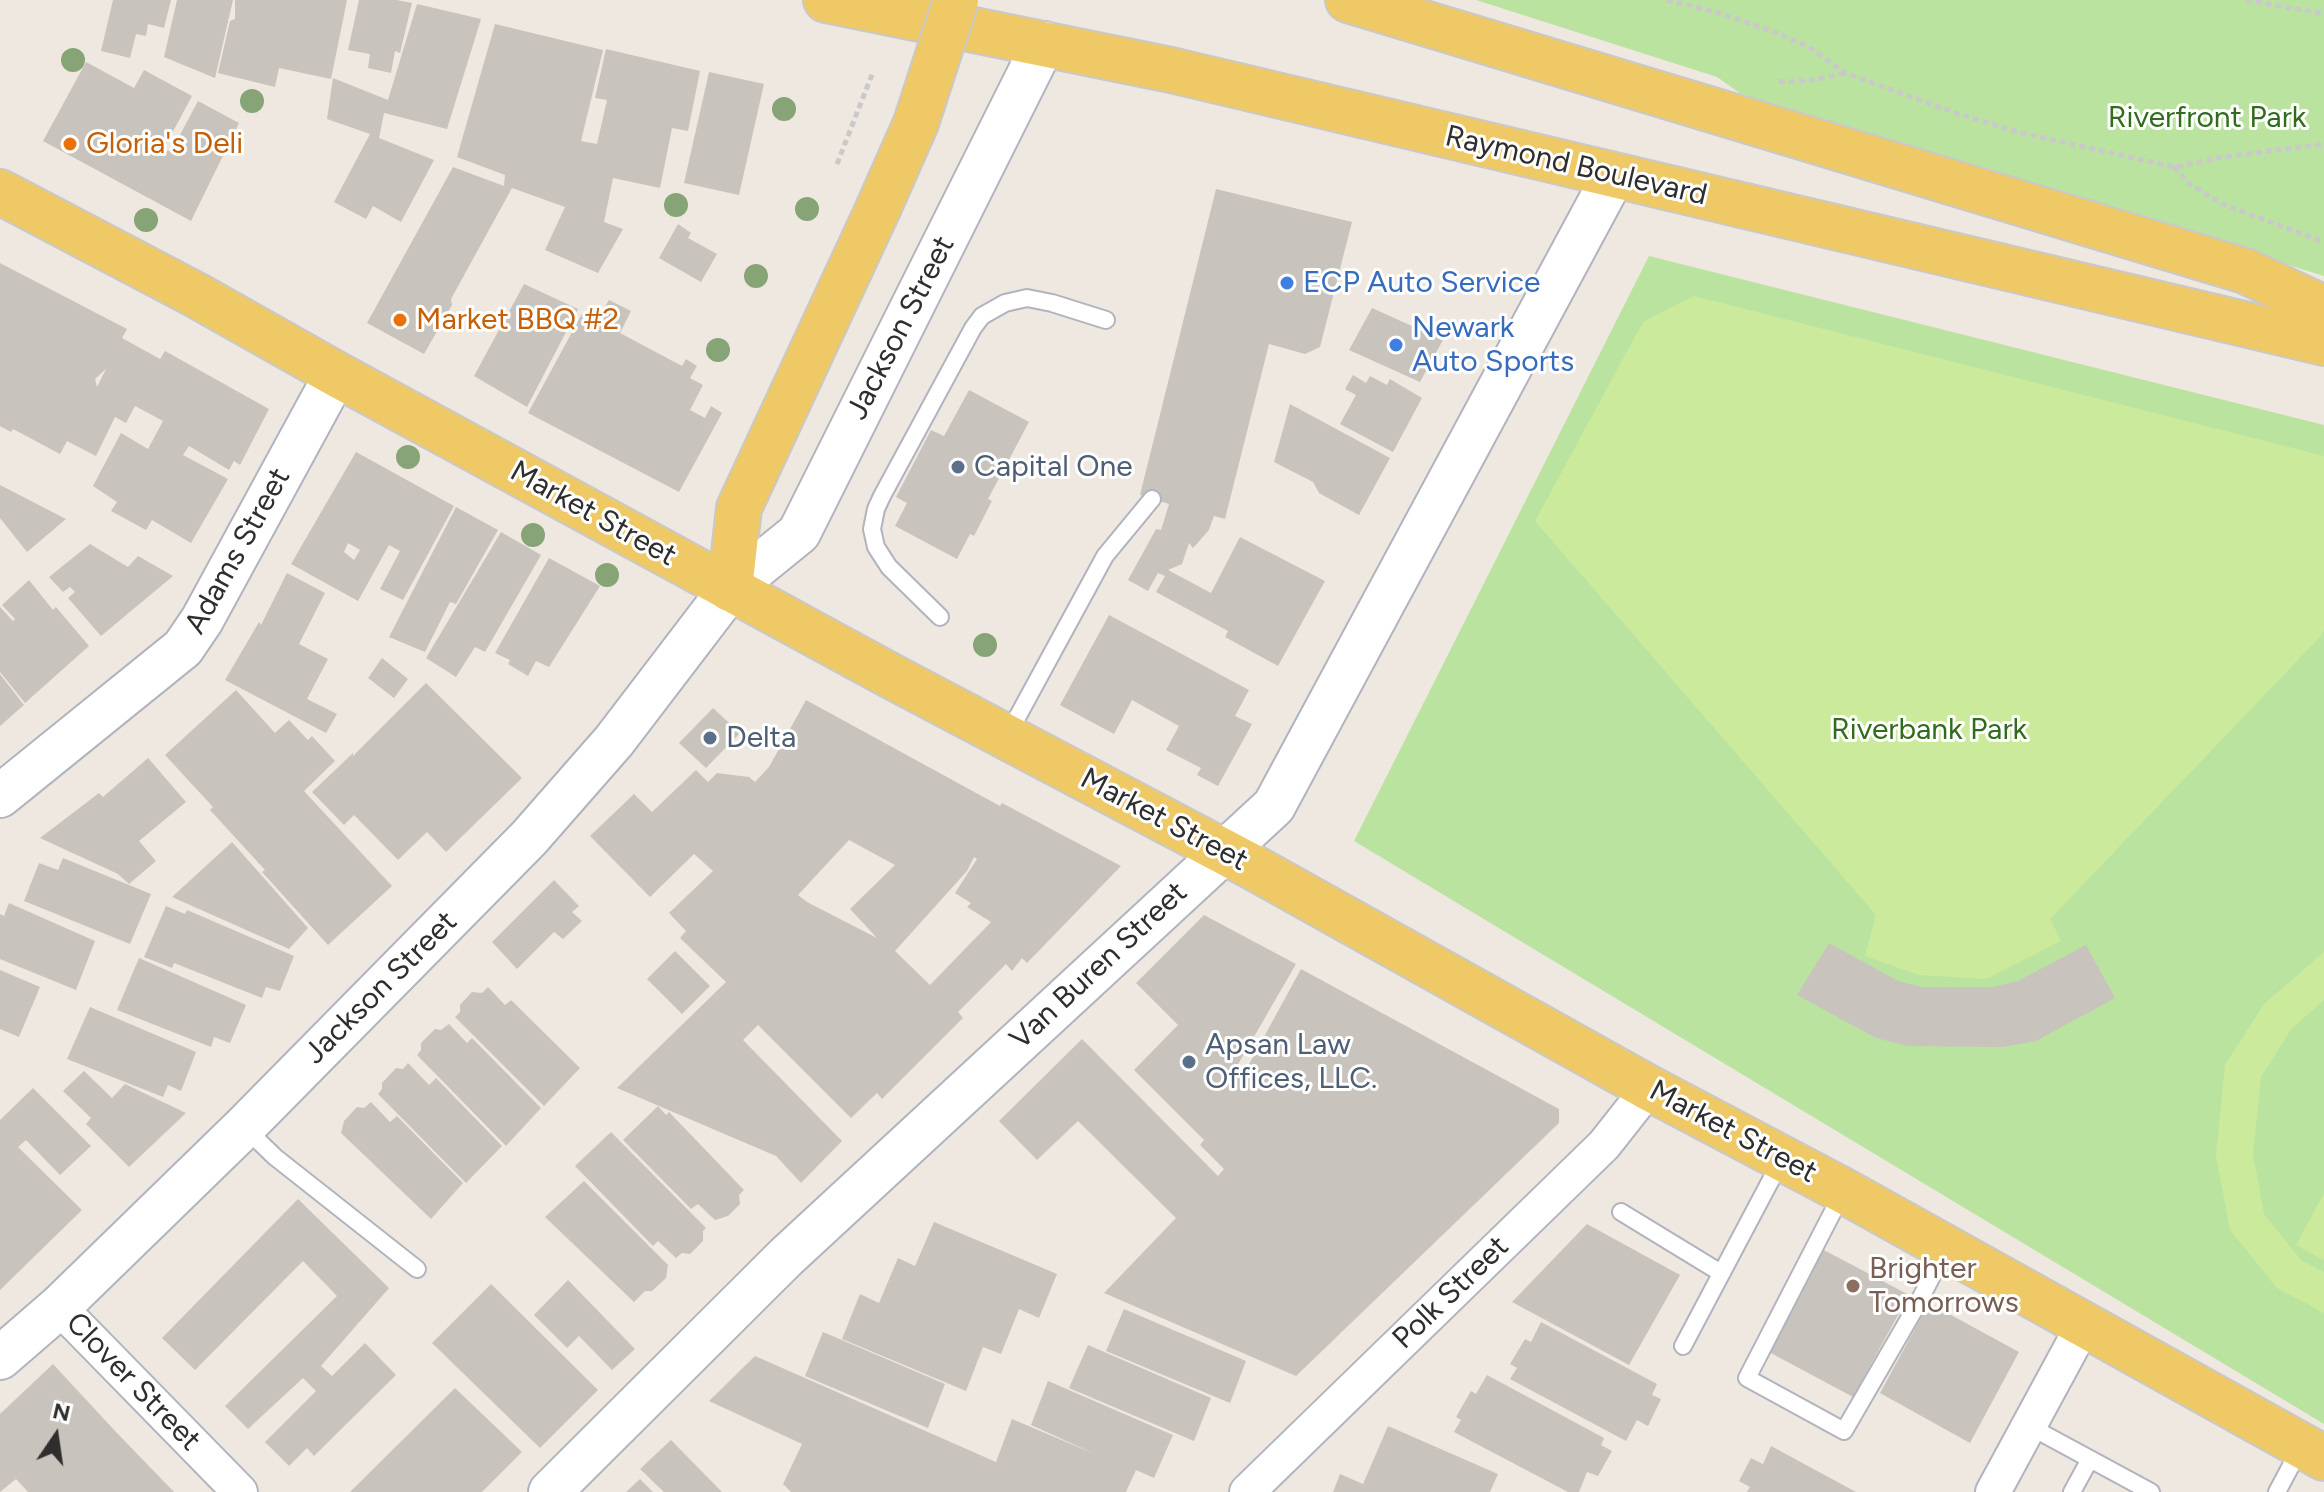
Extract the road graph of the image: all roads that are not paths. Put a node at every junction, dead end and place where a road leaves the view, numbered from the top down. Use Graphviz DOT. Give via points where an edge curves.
graph roads {
  1 [pos="826,0"];
  2 [pos="956,0"];
  3 [pos="1348,0"];
  4 [pos="1044,43"];
  5 [pos="1614,175"];
  6 [pos="0,192"];
  7 [pos="2324,308"];
  8 [pos="1106,320"];
  9 [pos="2324,343"];
  10 [pos="336,374"];
  11 [pos="1152,499"];
  12 [pos="730,589"];
  13 [pos="940,617"];
  14 [pos="1006,737"];
  15 [pos="0,796"];
  16 [pos="1223,851"];
  17 [pos="1649,1088"];
  18 [pos="244,1127"];
  19 [pos="1782,1158"];
  20 [pos="1844,1191"];
  21 [pos="1621,1212"];
  22 [pos="1946,1249"];
  23 [pos="417,1269"];
  24 [pos="1721,1273"];
  25 [pos="59,1307"];
  26 [pos="2083,1326"];
  27 [pos="1683,1346"];
  28 [pos="0,1358"];
  29 [pos="2029,1426"];
  30 [pos="2313,1452"];
  31 [pos="2090,1459"];
  32 [pos="240,1492"];
  33 [pos="550,1492"];
  34 [pos="1247,1492"];
  35 [pos="1993,1492"];
  36 [pos="2072,1492"];
  37 [pos="2151,1492"];
  38 [pos="2277,1492"];
  1 -- 4 [label="main road, Raymond Boulevard"];
  2 -- 12 [label="main road, bridge" via="916,123 739,508"];
  3 -- 7 [label="main road" via="2245,271"];
  4 -- 5 [label="main road, Raymond Boulevard"];
  4 -- 12 [label="street, Jackson Street" via="799,533"];
  5 -- 9 [label="main road, Raymond Boulevard"];
  5 -- 16 [label="street, Van Buren Street" via="1274,806"];
  6 -- 10 [label="main road, Market Street"];
  8 -- 13 [label="lane" via="1027,298 1005,303 973,328 882,496 872,529 889,567"];
  10 -- 12 [label="main road, Market Street"];
  10 -- 15 [label="street, Adams Street" via="183,648"];
  11 -- 14 [label="lane" via="1105,556"];
  12 -- 14 [label="main road, Market Street"];
  12 -- 18 [label="street, Jackson Street" via="614,741 529,838"];
  14 -- 16 [label="main road, Market Street"];
  16 -- 17 [label="main road, Market Street"];
  16 -- 33 [label="street, Van Buren Street" via="786,1257"];
  17 -- 19 [label="main road, Market Street"];
  17 -- 34 [label="street, Polk Street" via="1604,1145"];
  18 -- 23 [label="lane"];
  18 -- 25 [label="street, Jackson Street"];
  19 -- 20 [label="main road, Market Street"];
  19 -- 24 [label="lane"];
  20 -- 22 [label="main road, Market Street"];
  20 -- 22 [label="lane" via="1747,1378 1844,1431"];
  21 -- 24 [label="lane"];
  22 -- 26 [label="main road, Market Street"];
  24 -- 27 [label="lane"];
  25 -- 28 [label="street, Jackson Street"];
  25 -- 32 [label="street, Clover Street"];
  26 -- 29 [label="street"];
  26 -- 30 [label="main road, Market Street"];
  29 -- 31 [label="lane"];
  29 -- 35 [label="street"];
  30 -- 38 [label="lane"];
  31 -- 36 [label="lane"];
  31 -- 37 [label="lane"];
}
